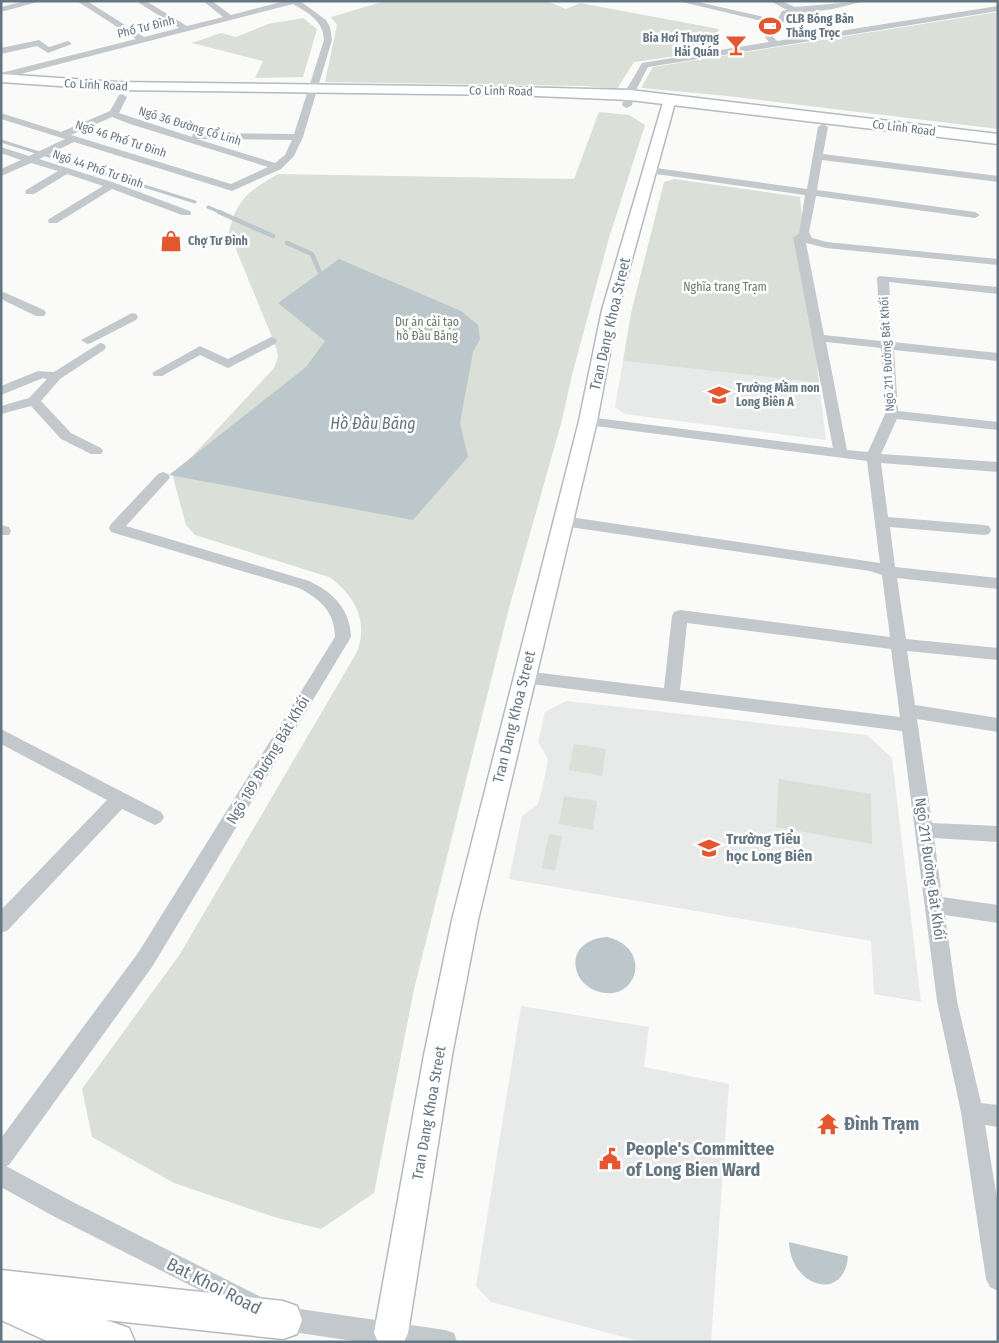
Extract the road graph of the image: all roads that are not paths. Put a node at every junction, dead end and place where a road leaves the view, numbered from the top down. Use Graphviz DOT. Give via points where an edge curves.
graph roads {
  1 [pos="81,1"];
  2 [pos="140,1"];
  3 [pos="207,1"];
  4 [pos="296,1"];
  5 [pos="774,1"];
  6 [pos="803,1"];
  7 [pos="861,1"];
  8 [pos="963,1"];
  9 [pos="33,2"];
  10 [pos="686,2"];
  11 [pos="790,8"];
  12 [pos="998,8"];
  13 [pos="1,10"];
  14 [pos="977,11"];
  15 [pos="229,18"];
  16 [pos="779,23"];
  17 [pos="186,29"];
  18 [pos="143,40"];
  19 [pos="774,43"];
  20 [pos="68,44"];
  21 [pos="1,51"];
  22 [pos="1,77"];
  23 [pos="1,88"];
  24 [pos="312,95"];
  25 [pos="122,98"];
  26 [pos="628,100"];
  27 [pos="668,103"];
  28 [pos="115,112"];
  29 [pos="1,116"];
  30 [pos="824,128"];
  31 [pos="64,134"];
  32 [pos="179,136"];
  33 [pos="298,137"];
  34 [pos="75,138"];
  35 [pos="998,139"];
  36 [pos="998,149"];
  37 [pos="1,150"];
  38 [pos="818,156"];
  39 [pos="33,158"];
  40 [pos="276,167"];
  41 [pos="66,170"];
  42 [pos="649,170"];
  43 [pos="1,173"];
  44 [pos="998,179"];
  45 [pos="111,185"];
  46 [pos="30,192"];
  47 [pos="811,192"];
  48 [pos="186,213"];
  49 [pos="975,214"];
  50 [pos="53,221"];
  51 [pos="799,237"];
  52 [pos="998,262"];
  53 [pos="998,291"];
  54 [pos="1,294"];
  55 [pos="40,313"];
  56 [pos="132,317"];
  57 [pos="818,338"];
  58 [pos="87,340"];
  59 [pos="271,341"];
  60 [pos="887,345"];
  61 [pos="100,347"];
  62 [pos="998,357"];
  63 [pos="158,373"];
  64 [pos="56,376"];
  65 [pos="1,391"];
  66 [pos="34,400"];
  67 [pos="1,410"];
  68 [pos="892,414"];
  69 [pos="588,421"];
  70 [pos="998,426"];
  71 [pos="96,451"];
  72 [pos="841,454"];
  73 [pos="873,457"];
  74 [pos="998,467"];
  75 [pos="163,477"];
  76 [pos="563,521"];
  77 [pos="882,521"];
  78 [pos="984,530"];
  79 [pos="889,572"];
  80 [pos="998,584"];
  81 [pos="899,644"];
  82 [pos="998,654"];
  83 [pos="524,678"];
  84 [pos="671,695"];
  85 [pos="909,718"];
  86 [pos="998,725"];
  87 [pos="1,736"];
  88 [pos="120,799"];
  89 [pos="155,817"];
  90 [pos="924,830"];
  91 [pos="998,834"];
  92 [pos="934,905"];
  93 [pos="998,914"];
  94 [pos="1,924"];
  95 [pos="972,1112"];
  96 [pos="998,1116"];
  97 [pos="1,1157"];
  98 [pos="1,1175"];
  99 [pos="998,1279"];
  100 [pos="1,1289"];
  101 [pos="1,1300"];
  102 [pos="283,1320"];
  103 [pos="391,1333"];
  104 [pos="115,1342"];
  105 [pos="445,1342"];
  1 -- 18 [label="street"];
  2 -- 17 [label="street"];
  3 -- 15 [label="street"];
  4 -- 15 [label="street, Phố Tư Đình"];
  4 -- 24 [label="street" via="321,18 328,29 328,40"];
  5 -- 11 [label="street"];
  6 -- 11 [label="street"];
  7 -- 11 [label="street" via="833,7"];
  8 -- 14 [label="street"];
  9 -- 13 [label="street"];
  10 -- 16 [label="street"];
  11 -- 16 [label="street"];
  12 -- 14 [label="street"];
  14 -- 19 [label="street"];
  15 -- 17 [label="street, Phố Tư Đình"];
  16 -- 19 [label="street" via="769,36"];
  17 -- 18 [label="street, Phố Tư Đình"];
  18 -- 22 [label="street, Phố Tư Đình"];
  19 -- 26 [label="street" via="644,65"];
  20 -- 21 [label="street" via="48,50 39,43"];
  22 -- 24 [label="main road, Co Linh Road"];
  23 -- 25 [label="main road, Co Linh Road"];
  24 -- 25 [label="main road, Co Linh Road"];
  24 -- 26 [label="main road, Co Linh Road"];
  24 -- 33 [label="street"];
  25 -- 28 [label="street, Ngõ 36 Đường Cổ Linh"];
  26 -- 27 [label="main road, Co Linh Road"];
  27 -- 30 [label="main road, Co Linh Road"];
  27 -- 35 [label="main road, Co Linh Road"];
  27 -- 42 [label="street, Tran Dang Khoa Street"];
  28 -- 31 [label="street"];
  28 -- 32 [label="street, Ngõ 36 Đường Cổ Linh" via="133,122"];
  29 -- 31 [label="street, Ngõ 46 Phố Tư Đình"];
  30 -- 36 [label="main road, Co Linh Road"];
  30 -- 38 [label="street"];
  31 -- 34 [label="street, Ngõ 46 Phố Tư Đình"];
  32 -- 33 [label="street"];
  32 -- 40 [label="street, Ngõ 36 Đường Cổ Linh"];
  33 -- 40 [label="street" via="289,156"];
  34 -- 39 [label="street"];
  34 -- 40 [label="street, Ngõ 46 Phố Tư Đình" via="232,188"];
  37 -- 39 [label="street, Ngõ 44 Phố Tư Đình"];
  38 -- 44 [label="street"];
  38 -- 47 [label="street"];
  39 -- 41 [label="street, Ngõ 44 Phố Tư Đình"];
  39 -- 43 [label="street"];
  41 -- 45 [label="street, Ngõ 44 Phố Tư Đình"];
  41 -- 46 [label="street"];
  42 -- 47 [label="street"];
  42 -- 69 [label="street, Tran Dang Khoa Street" via="610,310"];
  45 -- 48 [label="street, Ngõ 44 Phố Tư Đình"];
  45 -- 50 [label="street"];
  47 -- 49 [label="street"];
  47 -- 52 [label="street" via="804,232 808,240 815,243"];
  51 -- 57 [label="street"];
  53 -- 60 [label="street, Ngõ 211 Đường Bát Khối" via="884,278"];
  54 -- 55 [label="street"];
  56 -- 58 [label="street"];
  57 -- 60 [label="street"];
  57 -- 72 [label="street"];
  59 -- 63 [label="street" via="228,364 200,350"];
  60 -- 62 [label="street"];
  60 -- 68 [label="street, Ngõ 211 Đường Bát Khối"];
  61 -- 64 [label="street"];
  64 -- 65 [label="street" via="42,374"];
  64 -- 66 [label="street"];
  66 -- 67 [label="street"];
  66 -- 71 [label="street" via="66,436"];
  68 -- 70 [label="street"];
  68 -- 73 [label="street, Ngõ 211 Đường Bát Khối"];
  69 -- 72 [label="street"];
  69 -- 76 [label="street, Tran Dang Khoa Street"];
  72 -- 73 [label="street"];
  73 -- 74 [label="street"];
  73 -- 77 [label="street, Ngõ 211 Đường Bát Khối"];
  75 -- 97 [label="street, Ngõ 189 Đường Bát Khối" via="116,528 296,581 316,590 332,605 342,625 343,637 145,960"];
  76 -- 79 [label="street" via="871,566"];
  76 -- 83 [label="street, Tran Dang Khoa Street"];
  77 -- 78 [label="street"];
  77 -- 79 [label="street, Ngõ 211 Đường Bát Khối"];
  79 -- 80 [label="street"];
  79 -- 81 [label="street, Ngõ 211 Đường Bát Khối"];
  81 -- 82 [label="street"];
  81 -- 84 [label="street" via="680,616"];
  81 -- 85 [label="street, Ngõ 211 Đường Bát Khối"];
  83 -- 84 [label="street"];
  83 -- 103 [label="street, Tran Dang Khoa Street" via="451,985"];
  84 -- 85 [label="street"];
  85 -- 86 [label="street"];
  85 -- 90 [label="street, Ngõ 211 Đường Bát Khối"];
  87 -- 88 [label="street"];
  88 -- 89 [label="street"];
  88 -- 94 [label="street"];
  90 -- 91 [label="street"];
  90 -- 92 [label="street, Ngõ 211 Đường Bát Khối"];
  92 -- 93 [label="street"];
  92 -- 95 [label="street, Ngõ 211 Đường Bát Khối" via="947,1001"];
  95 -- 96 [label="street"];
  95 -- 99 [label="street, Ngõ 211 Đường Bát Khối"];
  98 -- 102 [label="street, Bat Khoi Road" via="63,1210"];
  100 -- 102 [label="main road"];
  101 -- 104 [label="main road" via="56,1325"];
  102 -- 103 [label="street, Bat Khoi Road"];
  103 -- 105 [label="street, Bat Khoi Road"];
}
